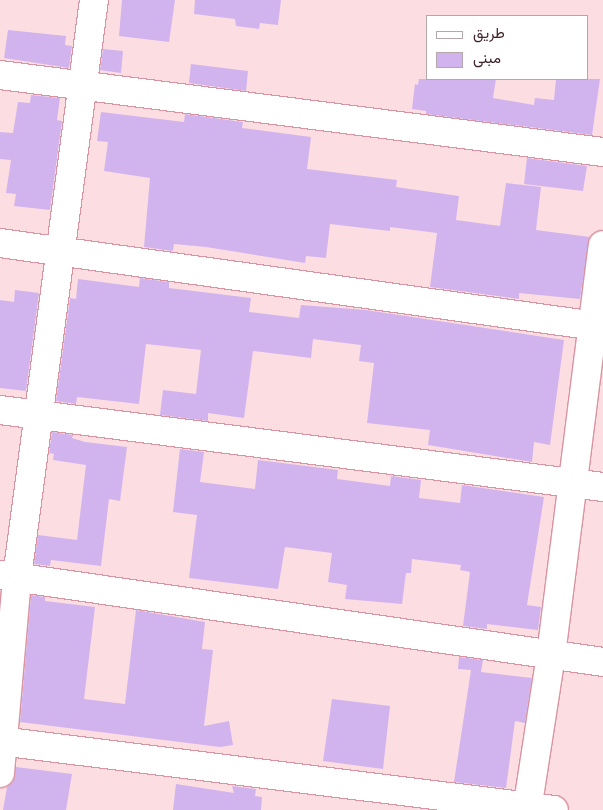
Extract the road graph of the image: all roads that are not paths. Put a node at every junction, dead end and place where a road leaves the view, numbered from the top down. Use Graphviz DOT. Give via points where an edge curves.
graph roads {
  1 [pos="94,0"];
  2 [pos="0,75"];
  3 [pos="84,86"];
  4 [pos="603,152"];
  5 [pos="0,242"];
  6 [pos="603,245"];
  7 [pos="61,250"];
  8 [pos="598,326"];
  9 [pos="0,410"];
  10 [pos="37,415"];
  11 [pos="573,483"];
  12 [pos="603,487"];
  13 [pos="8,576"];
  14 [pos="551,655"];
  15 [pos="603,662"];
  16 [pos="2,741"];
  17 [pos="0,774"];
  18 [pos="527,808"];
  19 [pos="554,810"];
  1 -- 3 [label="street"];
  2 -- 3 [label="street"];
  3 -- 4 [label="street"];
  3 -- 7 [label="street"];
  5 -- 7 [label="street"];
  6 -- 8 [label="street"];
  7 -- 8 [label="street"];
  7 -- 10 [label="street"];
  8 -- 11 [label="street"];
  9 -- 10 [label="street"];
  10 -- 11 [label="street"];
  10 -- 13 [label="street"];
  11 -- 12 [label="street"];
  11 -- 14 [label="street"];
  13 -- 14 [label="street"];
  13 -- 16 [label="street"];
  14 -- 15 [label="street"];
  14 -- 18 [label="street"];
  16 -- 17 [label="street"];
  16 -- 18 [label="street"];
  18 -- 19 [label="street"];
}
